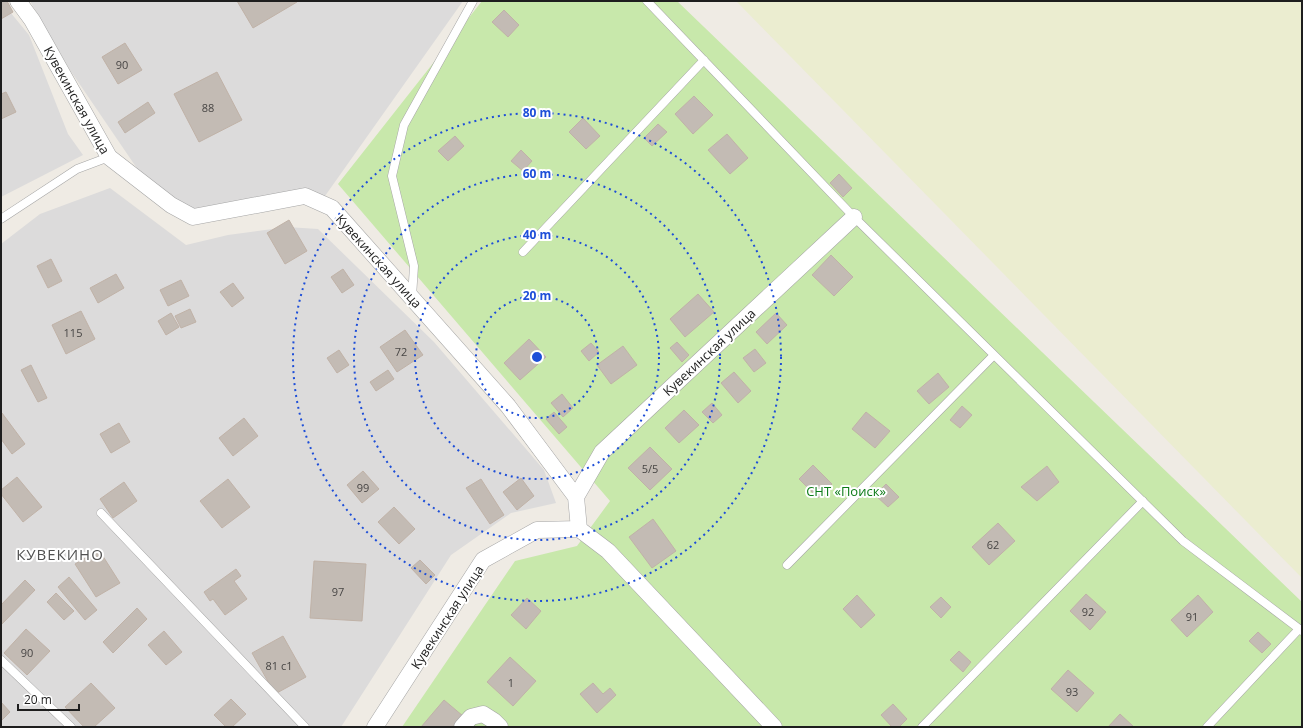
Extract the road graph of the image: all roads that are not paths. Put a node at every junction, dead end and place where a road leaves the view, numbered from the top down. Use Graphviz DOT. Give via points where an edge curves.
graph roads {
  1 [pos="18,1"];
  2 [pos="473,1"];
  3 [pos="647,1"];
  4 [pos="704,60"];
  5 [pos="109,157"];
  6 [pos="854,217"];
  7 [pos="1,219"];
  8 [pos="523,252"];
  9 [pos="412,298"];
  10 [pos="994,355"];
  11 [pos="576,497"];
  12 [pos="1143,501"];
  13 [pos="101,513"];
  14 [pos="579,529"];
  15 [pos="788,565"];
  16 [pos="1300,630"];
  17 [pos="1,660"];
  18 [pos="70,727"];
  19 [pos="305,727"];
  20 [pos="375,727"];
  21 [pos="462,727"];
  22 [pos="500,727"];
  23 [pos="774,727"];
  24 [pos="922,727"];
  25 [pos="1207,727"];
  1 -- 5 [label="street, Кувекинская улица" via="32,20"];
  2 -- 9 [label="lane" via="404,125 392,176 414,266"];
  3 -- 4 [label="lane"];
  4 -- 6 [label="lane"];
  4 -- 8 [label="lane"];
  5 -- 7 [label="lane" via="77,169"];
  5 -- 9 [label="street, Кувекинская улица" via="171,205 193,217 305,196 332,208"];
  6 -- 10 [label="lane"];
  6 -- 11 [label="street, Кувекинская улица" via="602,452"];
  9 -- 11 [label="street, Кувекинская улица" via="508,406"];
  10 -- 12 [label="lane"];
  10 -- 15 [label="lane"];
  11 -- 14 [label="street"];
  12 -- 16 [label="lane" via="1183,541"];
  12 -- 24 [label="lane"];
  13 -- 19 [label="lane"];
  14 -- 20 [label="street, Кувекинская улица" via="537,530 483,560"];
  14 -- 23 [label="street" via="608,551"];
  16 -- 25 [label="lane"];
  17 -- 18 [label="lane"];
  21 -- 22 [label="street" via="471,717 483,714"];
}
